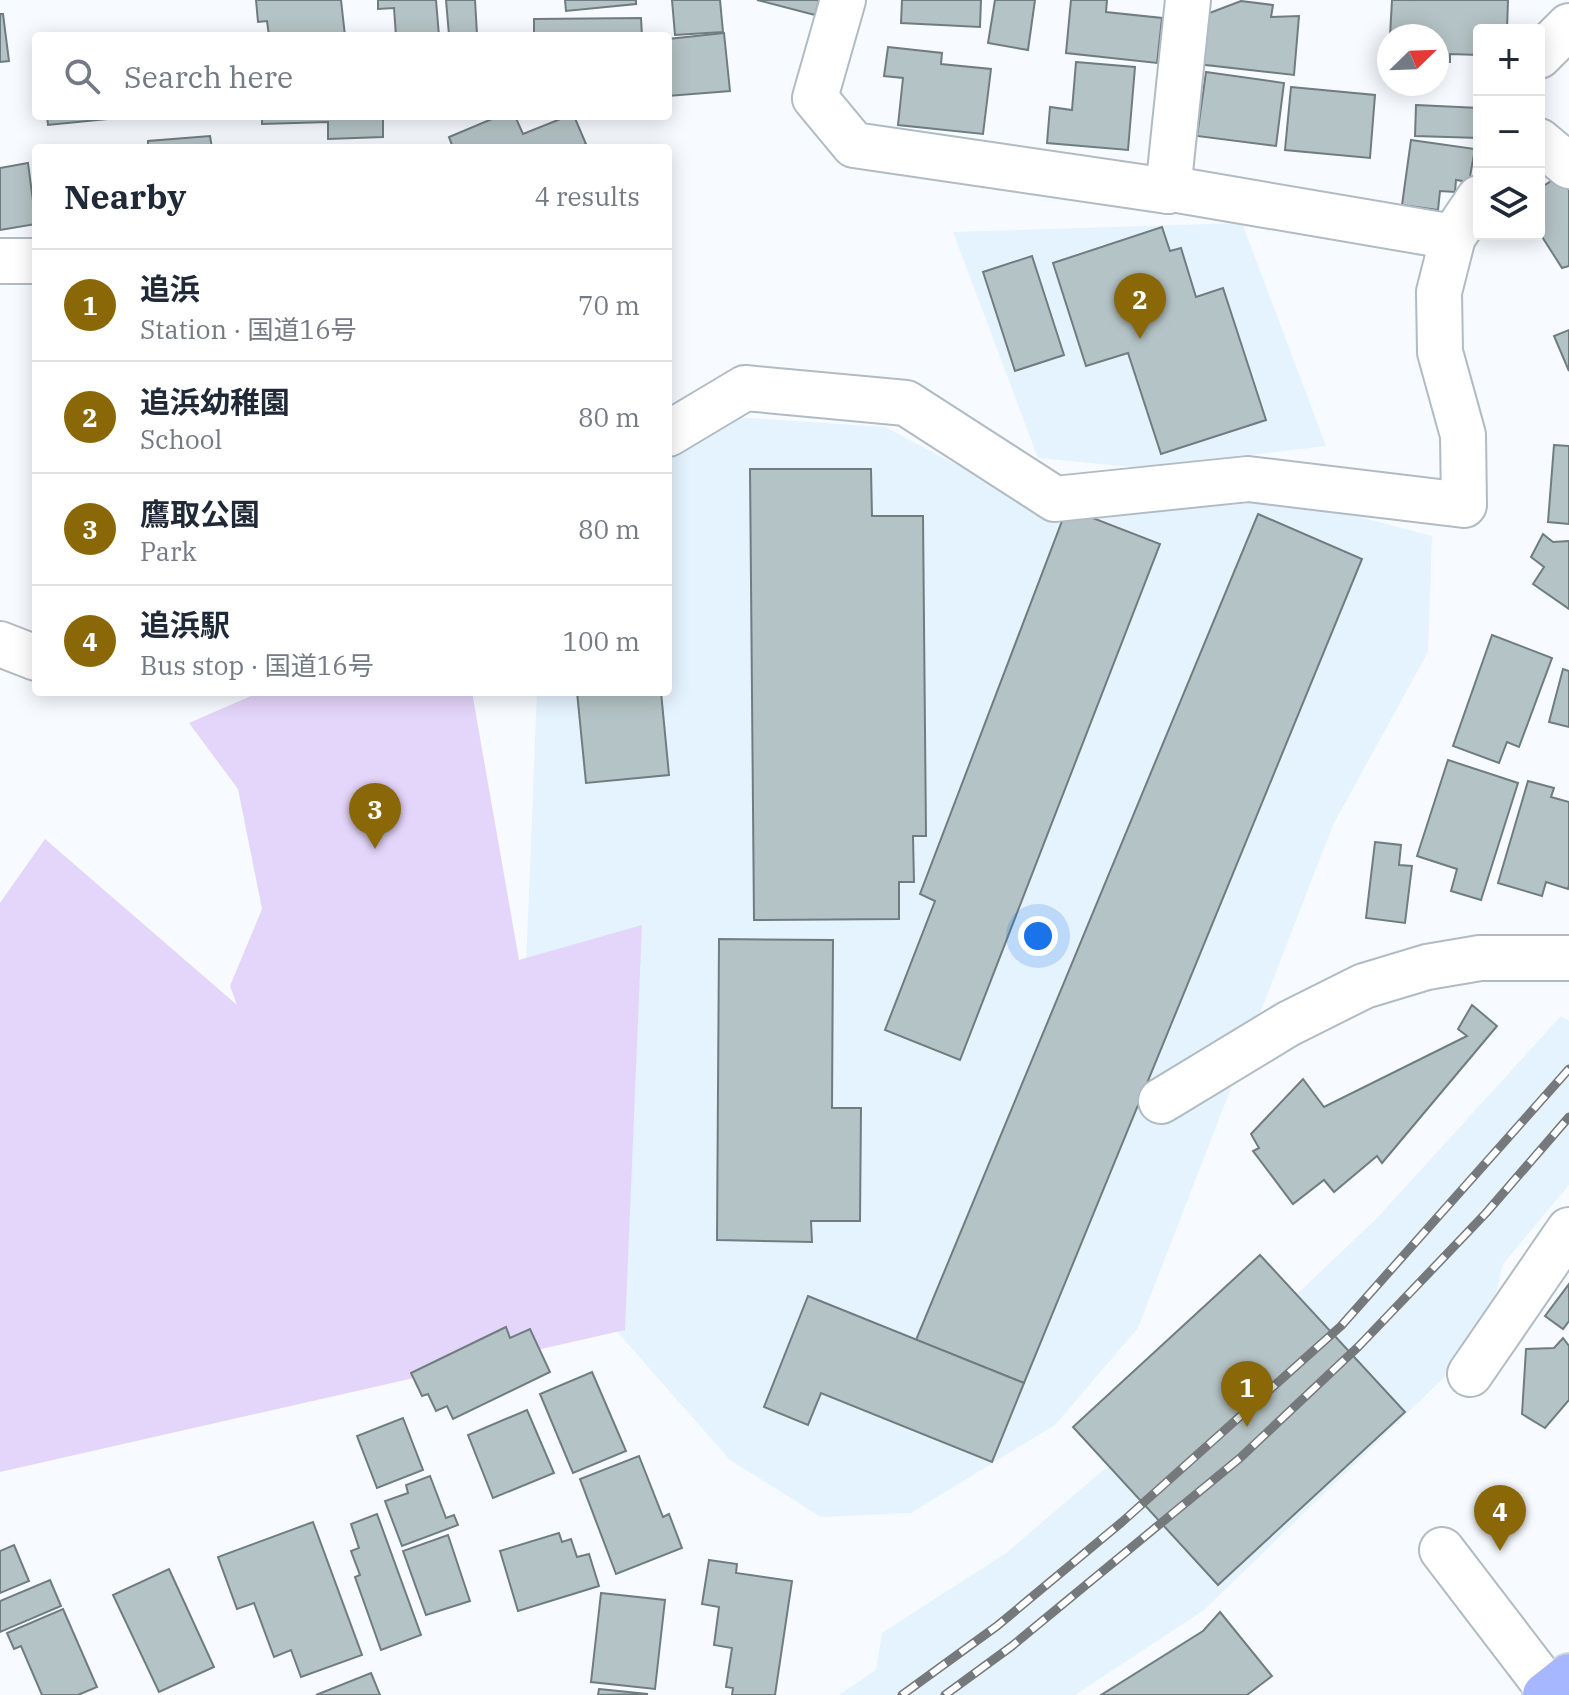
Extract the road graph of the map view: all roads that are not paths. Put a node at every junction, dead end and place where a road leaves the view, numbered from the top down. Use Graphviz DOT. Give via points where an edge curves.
graph roads {
  1 [pos="843,0"];
  2 [pos="1188,0"];
  3 [pos="1555,0"];
  4 [pos="1569,17"];
  5 [pos="1569,26"];
  6 [pos="1545,50"];
  7 [pos="1545,146"];
  8 [pos="1569,166"];
  9 [pos="1168,191"];
  10 [pos="1473,207"];
  11 [pos="1453,237"];
  12 [pos="0,261"];
  13 [pos="32,261"];
  14 [pos="672,432"];
  15 [pos="0,644"];
  16 [pos="32,656"];
  17 [pos="1569,958"];
  18 [pos="1161,1101"];
  19 [pos="1569,1230"];
  20 [pos="1470,1374"];
  21 [pos="1442,1550"];
  22 [pos="1554,1689"];
  1 -- 9 [label="street" via="815,98 854,145"];
  2 -- 9 [label="street"];
  3 -- 4 [label="street"];
  5 -- 6 [label="street"];
  7 -- 8 [label="street"];
  9 -- 11 [label="street"];
  10 -- 11 [label="street"];
  11 -- 14 [label="street" via="1439,292 1440,352 1463,435 1464,505 1248,479 1055,499 906,403 745,388"];
  12 -- 13 [label="street"];
  15 -- 16 [label="street"];
  17 -- 18 [label="street" via="1480,958 1364,986 1288,1024"];
  19 -- 20 [label="street"];
  21 -- 22 [label="street"];
}
